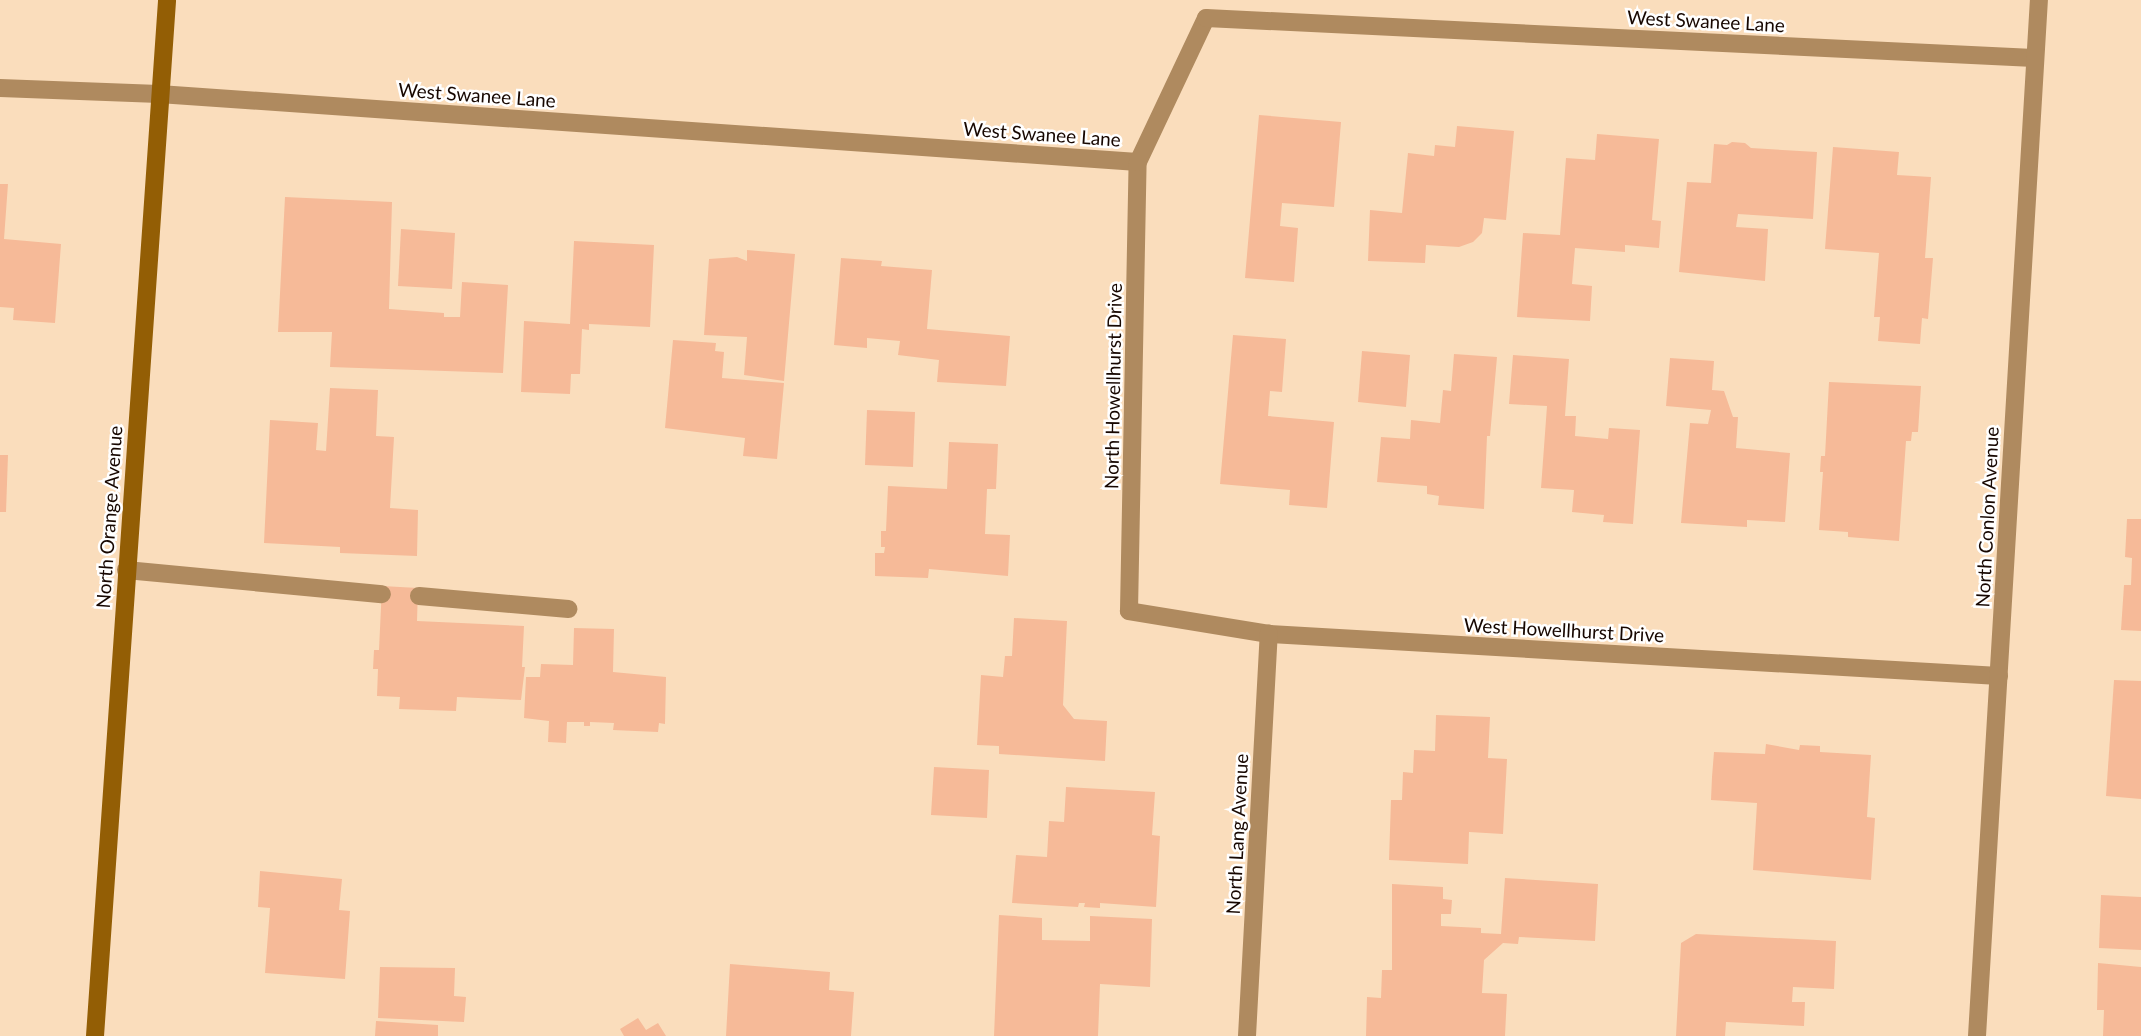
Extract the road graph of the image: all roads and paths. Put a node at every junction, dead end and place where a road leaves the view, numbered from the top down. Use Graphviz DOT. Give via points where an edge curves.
graph roads {
  1 [pos="167,0"];
  2 [pos="2039,0"];
  3 [pos="2034,58"];
  4 [pos="0,88"];
  5 [pos="159,94"];
  6 [pos="1138,162"];
  7 [pos="126,570"];
  8 [pos="382,594"];
  9 [pos="419,596"];
  10 [pos="568,609"];
  11 [pos="1129,611"];
  12 [pos="1269,634"];
  13 [pos="1999,676"];
  14 [pos="95,1036"];
  15 [pos="1247,1036"];
  16 [pos="1977,1036"];
  1 -- 5 [label="street, North Orange Avenue"];
  2 -- 3 [label="street, North Conlon Avenue"];
  3 -- 6 [label="street, West Swanee Lane" via="1206,18"];
  3 -- 13 [label="street, North Conlon Avenue"];
  4 -- 5 [label="street, West Swanee Lane"];
  5 -- 6 [label="street, West Swanee Lane"];
  5 -- 7 [label="street, North Orange Avenue"];
  6 -- 11 [label="street, North Howellhurst Drive"];
  7 -- 8 [label="street"];
  7 -- 14 [label="street, North Orange Avenue"];
  9 -- 10 [label="street"];
  11 -- 12 [label="street, West Howellhurst Drive"];
  12 -- 13 [label="street, West Howellhurst Drive"];
  12 -- 15 [label="street, North Lang Avenue"];
  13 -- 16 [label="street, North Conlon Avenue"];
}
